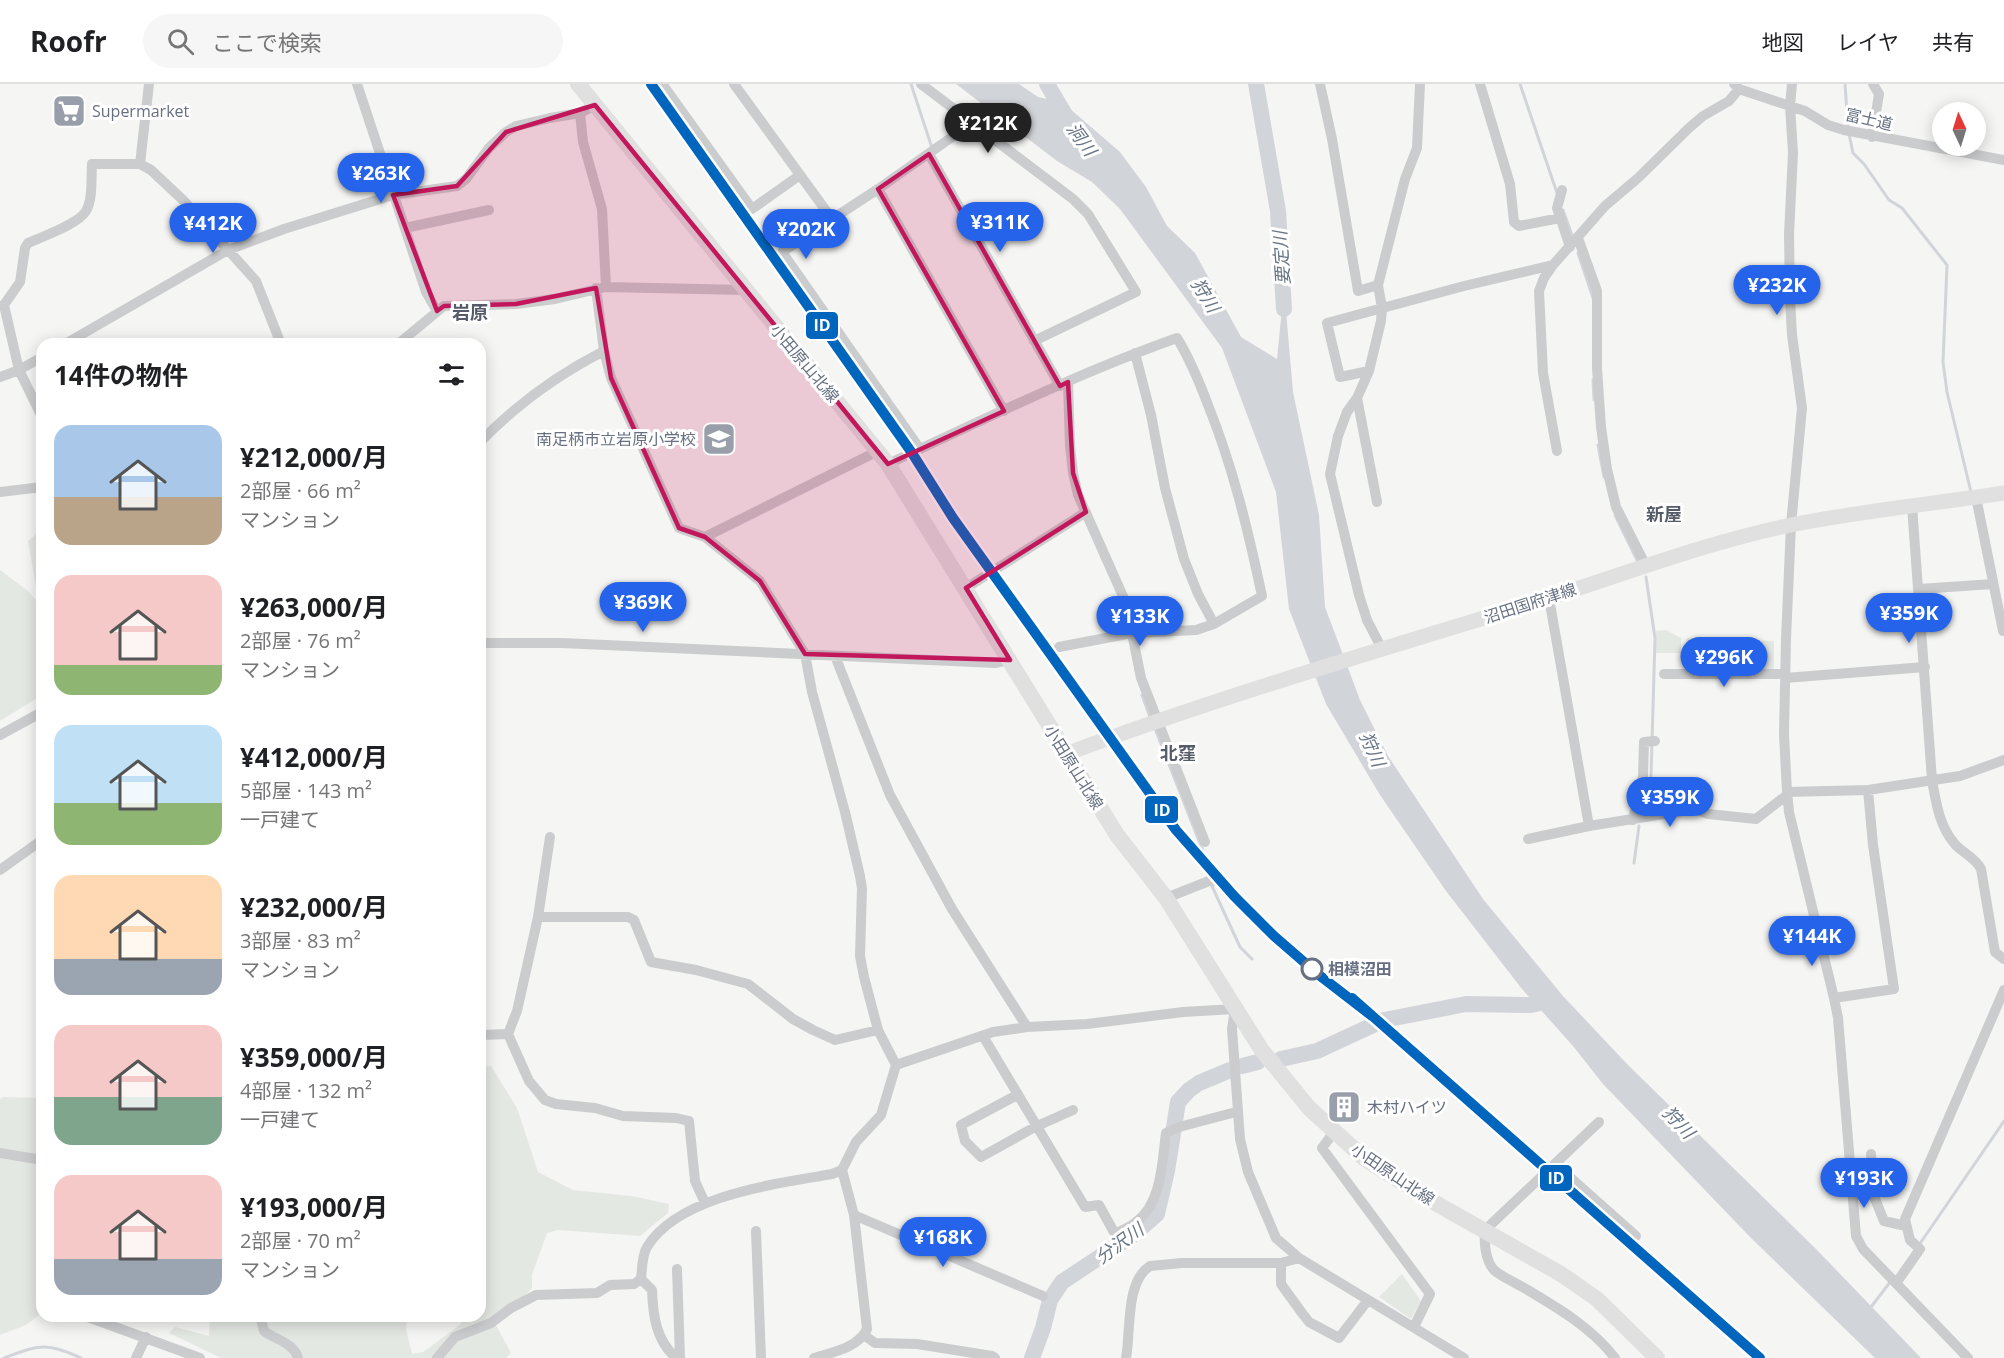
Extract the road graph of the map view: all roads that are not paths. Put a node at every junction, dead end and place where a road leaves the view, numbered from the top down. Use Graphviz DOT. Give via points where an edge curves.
graph roads {
  1 [pos="149,84"];
  2 [pos="357,84"];
  3 [pos="578,84"];
  4 [pos="734,84"];
  5 [pos="921,84"];
  6 [pos="1320,84"];
  7 [pos="1420,84"];
  8 [pos="1480,84"];
  9 [pos="1792,84"];
  10 [pos="1873,84"];
  11 [pos="663,86"];
  12 [pos="1737,86"];
  13 [pos="1790,106"];
  14 [pos="587,109"];
  15 [pos="972,123"];
  16 [pos="1872,137"];
  17 [pos="929,154"];
  18 [pos="2004,160"];
  19 [pos="140,164"];
  20 [pos="800,175"];
  21 [pos="878,189"];
  22 [pos="1562,190"];
  23 [pos="393,195"];
  24 [pos="489,210"];
  25 [pos="1560,218"];
  26 [pos="832,219"];
  27 [pos="405,228"];
  28 [pos="1578,238"];
  29 [pos="1570,247"];
  30 [pos="228,250"];
  31 [pos="1553,265"];
  32 [pos="1378,285"];
  33 [pos="601,288"];
  34 [pos="745,290"];
  35 [pos="2,306"];
  36 [pos="1382,308"];
  37 [pos="437,311"];
  38 [pos="75,338"];
  39 [pos="279,338"];
  40 [pos="405,338"];
  41 [pos="1034,341"];
  42 [pos="604,351"];
  43 [pos="1135,353"];
  44 [pos="36,360"];
  45 [pos="19,370"];
  46 [pos="1369,371"];
  47 [pos="0,378"];
  48 [pos="1064,384"];
  49 [pos="1357,398"];
  50 [pos="36,405"];
  51 [pos="1004,411"];
  52 [pos="486,436"];
  53 [pos="920,449"];
  54 [pos="1557,451"];
  55 [pos="883,457"];
  56 [pos="36,489"];
  57 [pos="0,492"];
  58 [pos="2004,493"];
  59 [pos="1976,497"];
  60 [pos="1377,502"];
  61 [pos="1912,506"];
  62 [pos="1086,512"];
  63 [pos="1791,525"];
  64 [pos="705,537"];
  65 [pos="1646,566"];
  66 [pos="1993,584"];
  67 [pos="966,588"];
  68 [pos="1919,589"];
  69 [pos="1549,598"];
  70 [pos="1214,624"];
  71 [pos="2003,631"];
  72 [pos="1132,633"];
  73 [pos="486,643"];
  74 [pos="1059,647"];
  75 [pos="1382,649"];
  76 [pos="805,654"];
  77 [pos="835,656"];
  78 [pos="1010,660"];
  79 [pos="1924,668"];
  80 [pos="1664,674"];
  81 [pos="1785,676"];
  82 [pos="36,715"];
  83 [pos="1159,721"];
  84 [pos="0,735"];
  85 [pos="1651,742"];
  86 [pos="1066,754"];
  87 [pos="2004,760"];
  88 [pos="1932,780"];
  89 [pos="1868,790"];
  90 [pos="1787,793"];
  91 [pos="1633,820"];
  92 [pos="1589,826"];
  93 [pos="550,837"];
  94 [pos="1528,839"];
  95 [pos="1205,842"];
  96 [pos="36,844"];
  97 [pos="0,870"];
  98 [pos="1215,881"];
  99 [pos="1166,898"];
  100 [pos="538,917"];
  101 [pos="2004,959"];
  102 [pos="2004,990"];
  103 [pos="1834,998"];
  104 [pos="1235,1009"];
  105 [pos="1027,1027"];
  106 [pos="878,1030"];
  107 [pos="508,1034"];
  108 [pos="486,1035"];
  109 [pos="983,1036"];
  110 [pos="897,1065"];
  111 [pos="1017,1095"];
  112 [pos="1072,1110"];
  113 [pos="1236,1112"];
  114 [pos="1599,1122"];
  115 [pos="1035,1127"];
  116 [pos="1334,1132"];
  117 [pos="0,1153"];
  118 [pos="1871,1154"];
  119 [pos="36,1159"];
  120 [pos="1555,1164"];
  121 [pos="842,1170"];
  122 [pos="705,1203"];
  123 [pos="855,1215"];
  124 [pos="1906,1227"];
  125 [pos="1485,1230"];
  126 [pos="756,1231"];
  127 [pos="1636,1236"];
  128 [pos="1299,1258"];
  129 [pos="1281,1263"];
  130 [pos="676,1269"];
  131 [pos="641,1279"];
  132 [pos="1897,1282"];
  133 [pos="1043,1296"];
  134 [pos="1368,1300"];
  135 [pos="102,1322"];
  136 [pos="262,1322"];
  137 [pos="1414,1327"];
  138 [pos="864,1335"];
  139 [pos="146,1337"];
  140 [pos="136,1358"];
  141 [pos="200,1358"];
  142 [pos="298,1358"];
  143 [pos="437,1358"];
  144 [pos="678,1358"];
  145 [pos="761,1358"];
  146 [pos="814,1358"];
  147 [pos="994,1358"];
  148 [pos="1126,1358"];
  149 [pos="1464,1358"];
  150 [pos="1615,1358"];
  151 [pos="1657,1358"];
  152 [pos="1968,1358"];
  1 -- 19 [label="street"];
  2 -- 23 [label="street"];
  3 -- 14 [label="main road, 小田原山北線"];
  4 -- 20 [label="street"];
  5 -- 15 [label="street"];
  6 -- 32 [label="street" via="1358,291"];
  7 -- 32 [label="street" via="1417,148 1405,178"];
  8 -- 25 [label="street" via="1510,184 1514,222 1519,226"];
  9 -- 13 [label="street"];
  10 -- 16 [label="street" via="1879,94"];
  11 -- 20 [label="street" via="752,209"];
  12 -- 13 [label="street, 富士道"];
  12 -- 28 [label="street" via="1729,101 1689,128 1605,206"];
  13 -- 16 [label="street, 富士道" via="1828,125"];
  13 -- 63 [label="street" via="1792,335 1802,408"];
  14 -- 23 [label="street" via="516,126 489,148 456,186"];
  14 -- 33 [label="street" via="583,142 602,209"];
  14 -- 34 [label="main road, 小田原山北線"];
  15 -- 17 [label="street"];
  15 -- 41 [label="street" via="1088,214 1136,292"];
  16 -- 18 [label="street, 富士道"];
  17 -- 21 [label="street"];
  17 -- 41 [label="street"];
  19 -- 30 [label="street" via="152,170 184,201"];
  19 -- 35 [label="street" via="92,164 85,214 28,243 20,282"];
  20 -- 26 [label="street"];
  21 -- 26 [label="street"];
  21 -- 51 [label="street"];
  22 -- 25 [label="street" via="1557,208"];
  23 -- 27 [label="street"];
  23 -- 30 [label="street"];
  24 -- 27 [label="street"];
  25 -- 29 [label="street"];
  26 -- 53 [label="street" via="782,252"];
  27 -- 37 [label="street" via="426,292"];
  28 -- 29 [label="street"];
  28 -- 65 [label="street" via="1597,291 1597,368 1607,469 1616,507"];
  29 -- 31 [label="street"];
  30 -- 38 [label="street"];
  30 -- 39 [label="street" via="256,281"];
  31 -- 36 [label="street"];
  31 -- 54 [label="street" via="1539,291 1542,373"];
  32 -- 36 [label="street"];
  33 -- 34 [label="street"];
  33 -- 37 [label="street" via="555,299 444,306"];
  33 -- 42 [label="street"];
  34 -- 55 [label="main road, 小田原山北線"];
  35 -- 45 [label="street"];
  36 -- 46 [label="street"];
  36 -- 46 [label="street" via="1327,322 1340,377"];
  37 -- 40 [label="street"];
  41 -- 48 [label="street"];
  42 -- 52 [label="street" via="537,391"];
  42 -- 64 [label="street" via="631,426 679,528"];
  43 -- 48 [label="street"];
  43 -- 70 [label="street" via="1184,559"];
  43 -- 70 [label="street" via="1177,338 1191,360 1238,489 1262,596"];
  44 -- 45 [label="street"];
  45 -- 47 [label="street"];
  45 -- 50 [label="street"];
  46 -- 49 [label="street"];
  48 -- 51 [label="street"];
  48 -- 62 [label="street" via="1073,473"];
  49 -- 60 [label="street"];
  49 -- 75 [label="street" via="1338,436 1330,474 1359,595"];
  51 -- 53 [label="street"];
  53 -- 55 [label="street"];
  55 -- 64 [label="street"];
  55 -- 67 [label="main road, 小田原山北線"];
  56 -- 57 [label="street"];
  58 -- 59 [label="main road, 沼田国府津線"];
  59 -- 61 [label="main road, 沼田国府津線"];
  59 -- 66 [label="street"];
  61 -- 63 [label="main road, 沼田国府津線"];
  61 -- 68 [label="street"];
  62 -- 67 [label="street"];
  62 -- 72 [label="street" via="1126,603"];
  63 -- 65 [label="main road, 沼田国府津線"];
  63 -- 81 [label="street"];
  64 -- 76 [label="street" via="760,581"];
  65 -- 69 [label="main road, 沼田国府津線"];
  66 -- 68 [label="street"];
  66 -- 71 [label="street"];
  67 -- 78 [label="main road, 小田原山北線"];
  68 -- 79 [label="street"];
  69 -- 75 [label="main road, 沼田国府津線"];
  69 -- 92 [label="street"];
  70 -- 72 [label="street" via="1196,630"];
  72 -- 74 [label="street"];
  72 -- 83 [label="street" via="1141,678"];
  73 -- 76 [label="street"];
  75 -- 83 [label="main road, 沼田国府津線"];
  76 -- 77 [label="street"];
  76 -- 106 [label="street" via="860,876 860,956"];
  77 -- 78 [label="street" via="995,663"];
  77 -- 105 [label="street" via="890,795 952,909"];
  78 -- 86 [label="main road, 小田原山北線"];
  79 -- 81 [label="street"];
  79 -- 88 [label="street"];
  80 -- 81 [label="street"];
  81 -- 90 [label="street"];
  82 -- 84 [label="street"];
  83 -- 86 [label="main road, 沼田国府津線"];
  83 -- 95 [label="street"];
  85 -- 91 [label="street" via="1644,742 1643,776"];
  86 -- 99 [label="main road, 小田原山北線" via="1117,835"];
  87 -- 88 [label="street" via="1971,773"];
  88 -- 89 [label="street"];
  88 -- 101 [label="street" via="1942,824 1953,842 1982,868 1995,952"];
  89 -- 90 [label="street"];
  89 -- 103 [label="street" via="1894,989"];
  90 -- 91 [label="street" via="1756,819 1695,809"];
  90 -- 103 [label="street"];
  91 -- 92 [label="street"];
  92 -- 94 [label="street"];
  93 -- 100 [label="street"];
  96 -- 97 [label="street"];
  98 -- 99 [label="street"];
  99 -- 104 [label="main road, 小田原山北線"];
  100 -- 106 [label="street" via="628,917 634,920 651,962 748,984 793,1019 836,1040"];
  100 -- 107 [label="street" via="517,1011"];
  102 -- 124 [label="street" via="1905,1219"];
  103 -- 132 [label="street" via="1856,1236 1863,1249"];
  104 -- 105 [label="street"];
  104 -- 113 [label="street" via="1232,1029"];
  104 -- 116 [label="main road, 小田原山北線" via="1309,1108"];
  105 -- 109 [label="street"];
  106 -- 110 [label="street"];
  107 -- 108 [label="street"];
  107 -- 122 [label="street" via="529,1081 545,1100 623,1116 689,1121 695,1181"];
  109 -- 110 [label="street"];
  109 -- 111 [label="street"];
  110 -- 121 [label="street" via="881,1115 856,1142"];
  111 -- 115 [label="street"];
  111 -- 115 [label="street" via="961,1125 965,1141 981,1157"];
  112 -- 115 [label="street"];
  113 -- 115 [label="street" via="1166,1133 1153,1203 1136,1222 1115,1234 1099,1205 1085,1207"];
  113 -- 128 [label="street" via="1248,1172 1263,1210 1276,1238"];
  114 -- 120 [label="street"];
  116 -- 125 [label="main road, 小田原山北線" via="1365,1159"];
  116 -- 137 [label="street" via="1322,1148 1430,1294"];
  117 -- 119 [label="street"];
  118 -- 124 [label="street" via="1873,1194 1884,1221"];
  120 -- 125 [label="street"];
  120 -- 127 [label="street"];
  121 -- 122 [label="street"];
  121 -- 123 [label="street"];
  122 -- 131 [label="street" via="673,1220 658,1234 646,1249"];
  123 -- 133 [label="street"];
  123 -- 138 [label="street" via="867,1329"];
  124 -- 132 [label="street" via="1910,1240 1920,1249"];
  125 -- 150 [label="street" via="1485,1251 1494,1270 1581,1325"];
  125 -- 151 [label="main road, 小田原山北線" via="1597,1299"];
  126 -- 145 [label="street"];
  128 -- 129 [label="street"];
  128 -- 134 [label="street"];
  129 -- 134 [label="street" via="1281,1284 1302,1313 1339,1338"];
  129 -- 148 [label="street" via="1158,1264 1145,1269 1134,1292"];
  130 -- 144 [label="street"];
  131 -- 143 [label="street" via="634,1284 610,1285 597,1293 536,1295 491,1323 455,1337"];
  131 -- 144 [label="street" via="652,1290 660,1339"];
  132 -- 152 [label="street"];
  134 -- 137 [label="street"];
  135 -- 139 [label="street"];
  136 -- 142 [label="street" via="264,1331 291,1346"];
  137 -- 149 [label="street"];
  138 -- 146 [label="street" via="847,1348"];
  138 -- 147 [label="street" via="875,1343 918,1344"];
  139 -- 140 [label="street"];
  139 -- 141 [label="street"];
}
